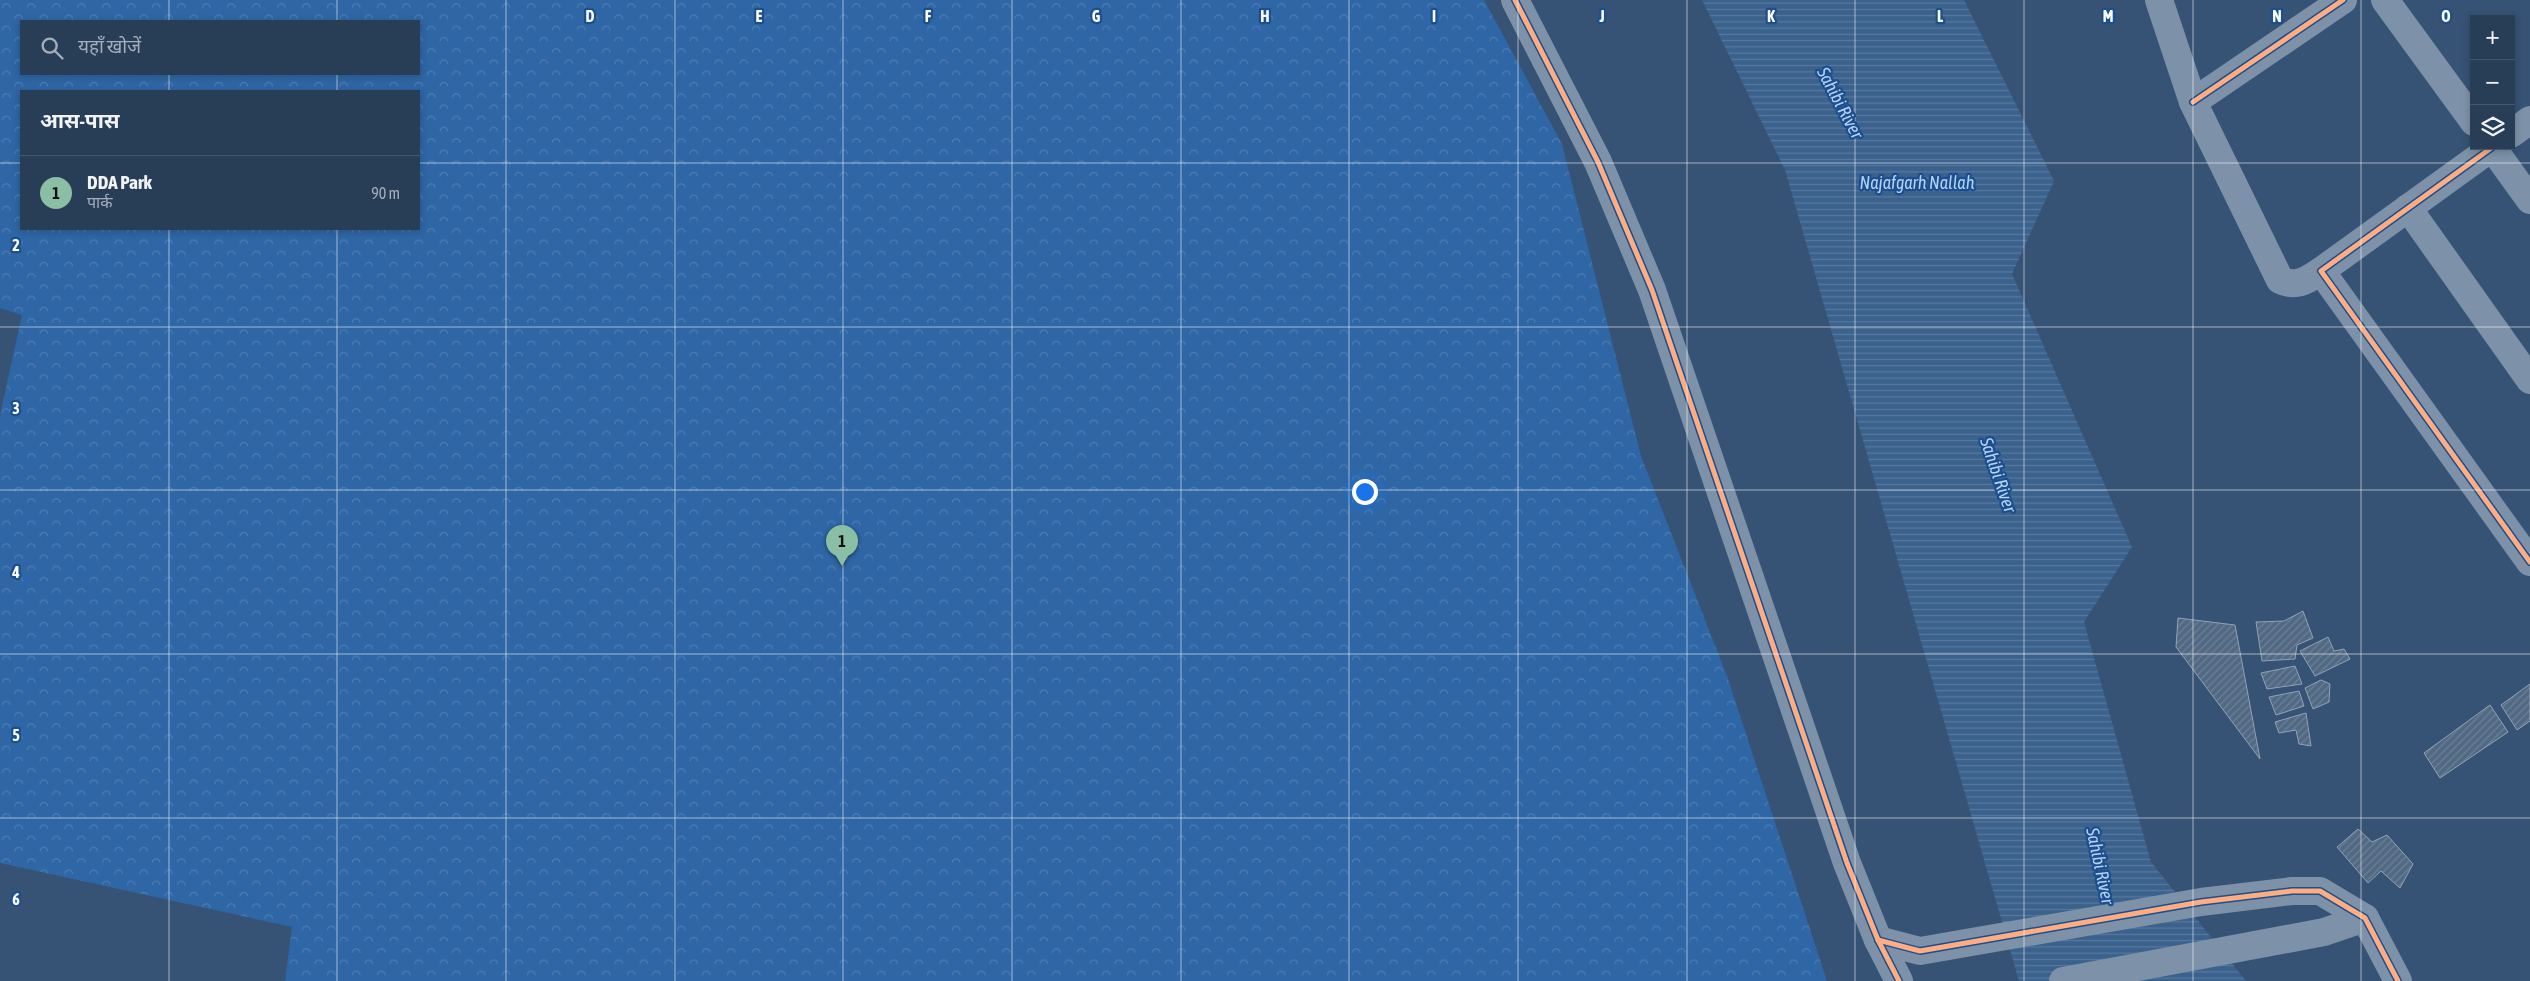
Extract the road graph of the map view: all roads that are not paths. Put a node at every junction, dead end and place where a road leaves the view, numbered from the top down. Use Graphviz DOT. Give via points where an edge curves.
graph roads {
  1 [pos="1515,0"];
  2 [pos="2159,0"];
  3 [pos="2343,0"];
  4 [pos="2385,0"];
  5 [pos="2194,102"];
  6 [pos="2470,117"];
  7 [pos="2530,120"];
  8 [pos="2515,130"];
  9 [pos="2487,150"];
  10 [pos="2501,150"];
  11 [pos="2530,200"];
  12 [pos="2408,208"];
  13 [pos="2321,271"];
  14 [pos="2530,380"];
  15 [pos="2530,562"];
  16 [pos="2365,918"];
  17 [pos="1878,940"];
  18 [pos="1899,981"];
  19 [pos="2063,981"];
  20 [pos="2398,981"];
  1 -- 17 [label="street" via="1598,162 1652,290 1847,863"];
  2 -- 5 [label="street"];
  3 -- 5 [label="street"];
  4 -- 6 [label="street"];
  5 -- 13 [label="street" via="2280,280 2290,285"];
  7 -- 8 [label="street"];
  9 -- 12 [label="street"];
  10 -- 11 [label="street"];
  12 -- 13 [label="street"];
  12 -- 14 [label="street"];
  13 -- 15 [label="street"];
  16 -- 17 [label="street" via="2320,891 2292,891 2201,902 1920,951"];
  16 -- 19 [label="street" via="2324,932"];
  16 -- 20 [label="street"];
  17 -- 18 [label="street"];
}
